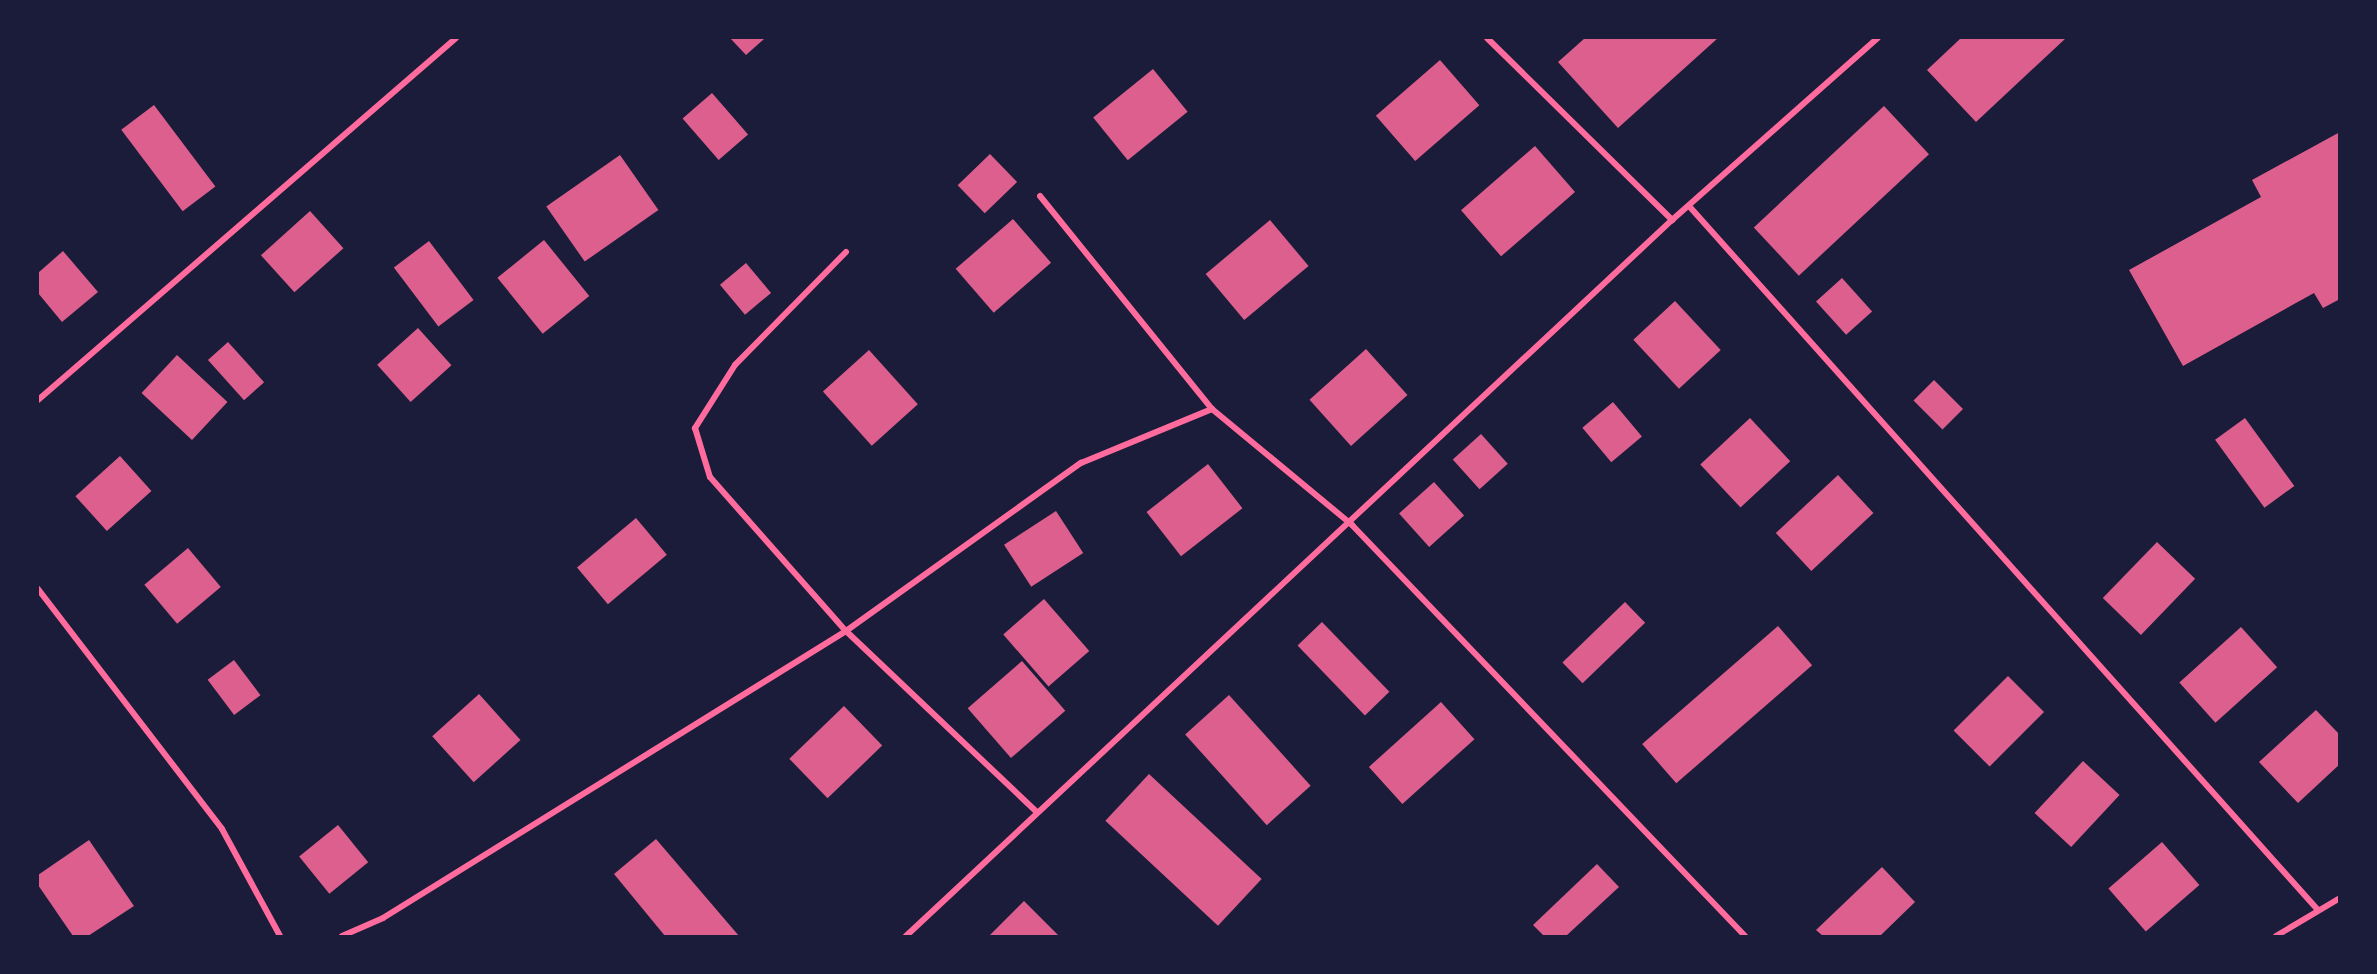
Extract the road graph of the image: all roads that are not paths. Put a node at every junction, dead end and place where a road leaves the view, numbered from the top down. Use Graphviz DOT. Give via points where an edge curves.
graph roads {
  1 [pos="456,38"];
  2 [pos="1487,38"];
  3 [pos="1878,38"];
  4 [pos="1868,40"];
  5 [pos="1040,196"];
  6 [pos="1689,206"];
  7 [pos="1672,220"];
  8 [pos="846,252"];
  9 [pos="38,400"];
  10 [pos="1212,409"];
  11 [pos="1352,525"];
  12 [pos="38,589"];
  13 [pos="846,631"];
  14 [pos="1037,812"];
  15 [pos="2340,898"];
  16 [pos="2318,910"];
  17 [pos="280,936"];
  18 [pos="342,936"];
  19 [pos="906,936"];
  20 [pos="1745,936"];
  21 [pos="2276,936"];
  1 -- 9 [label="street"];
  2 -- 7 [label="street"];
  3 -- 4 [label="street"];
  4 -- 6 [label="street"];
  5 -- 10 [label="street"];
  6 -- 7 [label="street"];
  6 -- 16 [label="street"];
  7 -- 11 [label="street"];
  8 -- 13 [label="street" via="735,364 695,428 710,477"];
  10 -- 11 [label="street"];
  10 -- 13 [label="street" via="1081,463"];
  11 -- 14 [label="street"];
  11 -- 20 [label="street"];
  12 -- 17 [label="street" via="222,829"];
  13 -- 14 [label="street"];
  13 -- 18 [label="street" via="382,918"];
  14 -- 19 [label="street"];
  15 -- 16 [label="street"];
  16 -- 21 [label="street"];
}
